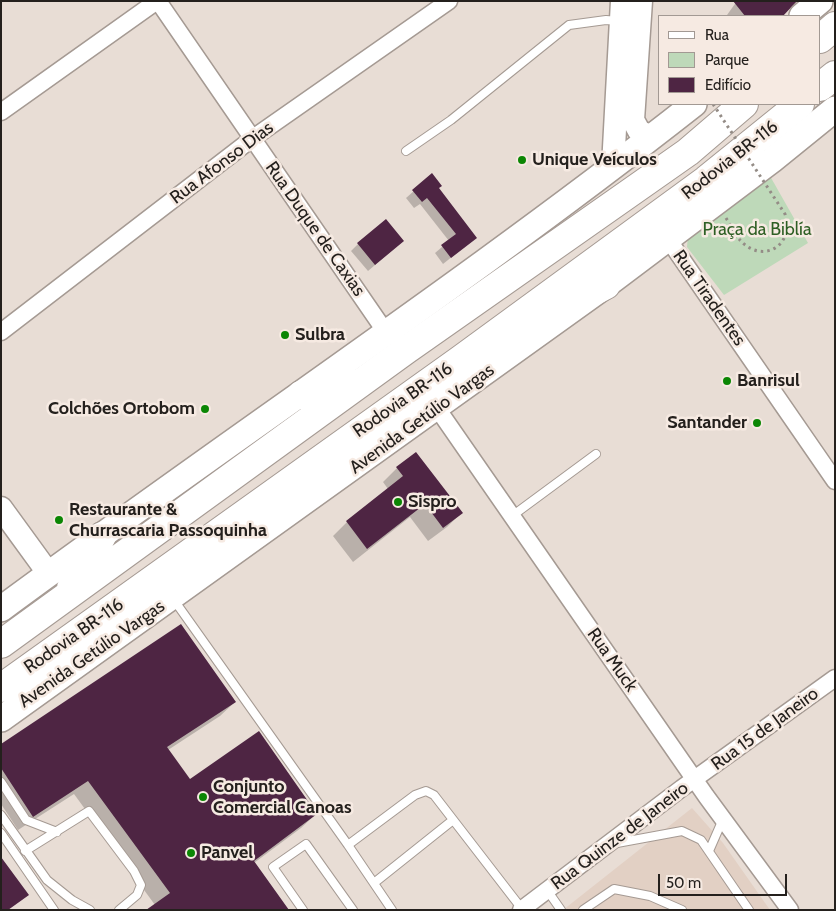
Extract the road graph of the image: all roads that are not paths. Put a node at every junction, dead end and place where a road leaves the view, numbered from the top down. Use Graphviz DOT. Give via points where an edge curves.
graph roads {
  1 [pos="158,1"];
  2 [pos="449,1"];
  3 [pos="641,1"];
  4 [pos="820,1"];
  5 [pos="622,11"];
  6 [pos="803,15"];
  7 [pos="835,26"];
  8 [pos="821,38"];
  9 [pos="835,75"];
  10 [pos="821,86"];
  11 [pos="693,105"];
  12 [pos="743,105"];
  13 [pos="799,105"];
  14 [pos="835,109"];
  15 [pos="1,112"];
  16 [pos="651,137"];
  17 [pos="253,138"];
  18 [pos="406,151"];
  19 [pos="688,152"];
  20 [pos="613,166"];
  21 [pos="668,239"];
  22 [pos="606,285"];
  23 [pos="1,332"];
  24 [pos="387,334"];
  25 [pos="460,360"];
  26 [pos="301,395"];
  27 [pos="437,408"];
  28 [pos="596,454"];
  29 [pos="835,481"];
  30 [pos="1,508"];
  31 [pos="512,516"];
  32 [pos="102,536"];
  33 [pos="48,574"];
  34 [pos="172,598"];
  35 [pos="64,599"];
  36 [pos="1,609"];
  37 [pos="1,644"];
  38 [pos="835,678"];
  39 [pos="1,688"];
  40 [pos="1,719"];
  41 [pos="696,779"];
  42 [pos="1,782"];
  43 [pos="1,815"];
  44 [pos="723,819"];
  45 [pos="453,820"];
  46 [pos="57,832"];
  47 [pos="1,833"];
  48 [pos="608,844"];
  49 [pos="348,845"];
  50 [pos="709,851"];
  51 [pos="25,852"];
  52 [pos="374,883"];
  53 [pos="547,890"];
  54 [pos="522,909"];
  55 [pos="54,910"];
  56 [pos="90,910"];
  57 [pos="119,910"];
  58 [pos="303,910"];
  59 [pos="353,910"];
  60 [pos="392,910"];
  61 [pos="561,910"];
  62 [pos="583,910"];
  63 [pos="682,910"];
  64 [pos="748,910"];
  65 [pos="790,910"];
  1 -- 15 [label="street"];
  1 -- 17 [label="street, Rua Duque de Caxias"];
  2 -- 17 [label="street, Rua Afonso Dias"];
  3 -- 16 [label="street" via="633,120 639,131"];
  4 -- 6 [label="main road"];
  5 -- 18 [label="lane" via="606,20 569,25 451,120"];
  5 -- 20 [label="street"];
  7 -- 8 [label="highway"];
  9 -- 10 [label="highway"];
  11 -- 16 [label="main road"];
  12 -- 19 [label="highway, Rodovia BR-116"];
  13 -- 25 [label="highway, Rodovia BR-116" via="706,180"];
  14 -- 21 [label="main road, Avenida Getúlio Vargas"];
  16 -- 20 [label="main road"];
  17 -- 23 [label="street, Rua Afonso Dias"];
  17 -- 24 [label="street, Rua Duque de Caxias"];
  19 -- 26 [label="highway" via="675,149 660,154 338,386 323,393"];
  19 -- 35 [label="highway, Rodovia BR-116" via="406,350"];
  20 -- 24 [label="main road"];
  21 -- 22 [label="main road, Avenida Getúlio Vargas"];
  21 -- 29 [label="street, Rua Tiradentes"];
  22 -- 25 [label="highway"];
  22 -- 27 [label="main road, Avenida Getúlio Vargas"];
  24 -- 26 [label="main road"];
  25 -- 39 [label="highway, Rodovia BR-116"];
  26 -- 32 [label="main road"];
  27 -- 31 [label="street, Rua Muck"];
  27 -- 34 [label="main road, Avenida Getúlio Vargas"];
  28 -- 31 [label="lane"];
  30 -- 33 [label="street"];
  31 -- 41 [label="street, Rua Muck"];
  32 -- 33 [label="main road"];
  32 -- 35 [label="highway"];
  33 -- 36 [label="main road"];
  34 -- 40 [label="main road, Avenida Getúlio Vargas"];
  34 -- 49 [label="lane"];
  35 -- 37 [label="highway, Rodovia BR-116"];
  38 -- 41 [label="street, Rua 15 de Janeiro"];
  41 -- 44 [label="street, Rua Muck"];
  41 -- 48 [label="street, Rua Quinze de Janeiro"];
  42 -- 46 [label="lane" via="26,820"];
  43 -- 51 [label="lane"];
  44 -- 50 [label="lane"];
  44 -- 65 [label="street, Rua Muck"];
  45 -- 49 [label="lane" via="426,791 414,796"];
  45 -- 52 [label="lane"];
  45 -- 54 [label="lane"];
  46 -- 51 [label="lane"];
  46 -- 57 [label="lane" via="89,811 141,885 137,895"];
  47 -- 55 [label="lane"];
  48 -- 50 [label="lane" via="682,831 701,840"];
  48 -- 53 [label="street, Rua Quinze de Janeiro"];
  49 -- 52 [label="lane"];
  50 -- 64 [label="lane"];
  51 -- 56 [label="lane" via="47,880"];
  52 -- 60 [label="lane"];
  53 -- 54 [label="street, Rua Quinze de Janeiro"];
  53 -- 61 [label="lane"];
  58 -- 59 [label="lane" via="273,867 306,844"];
  62 -- 63 [label="lane" via="614,888 650,896"];
}
